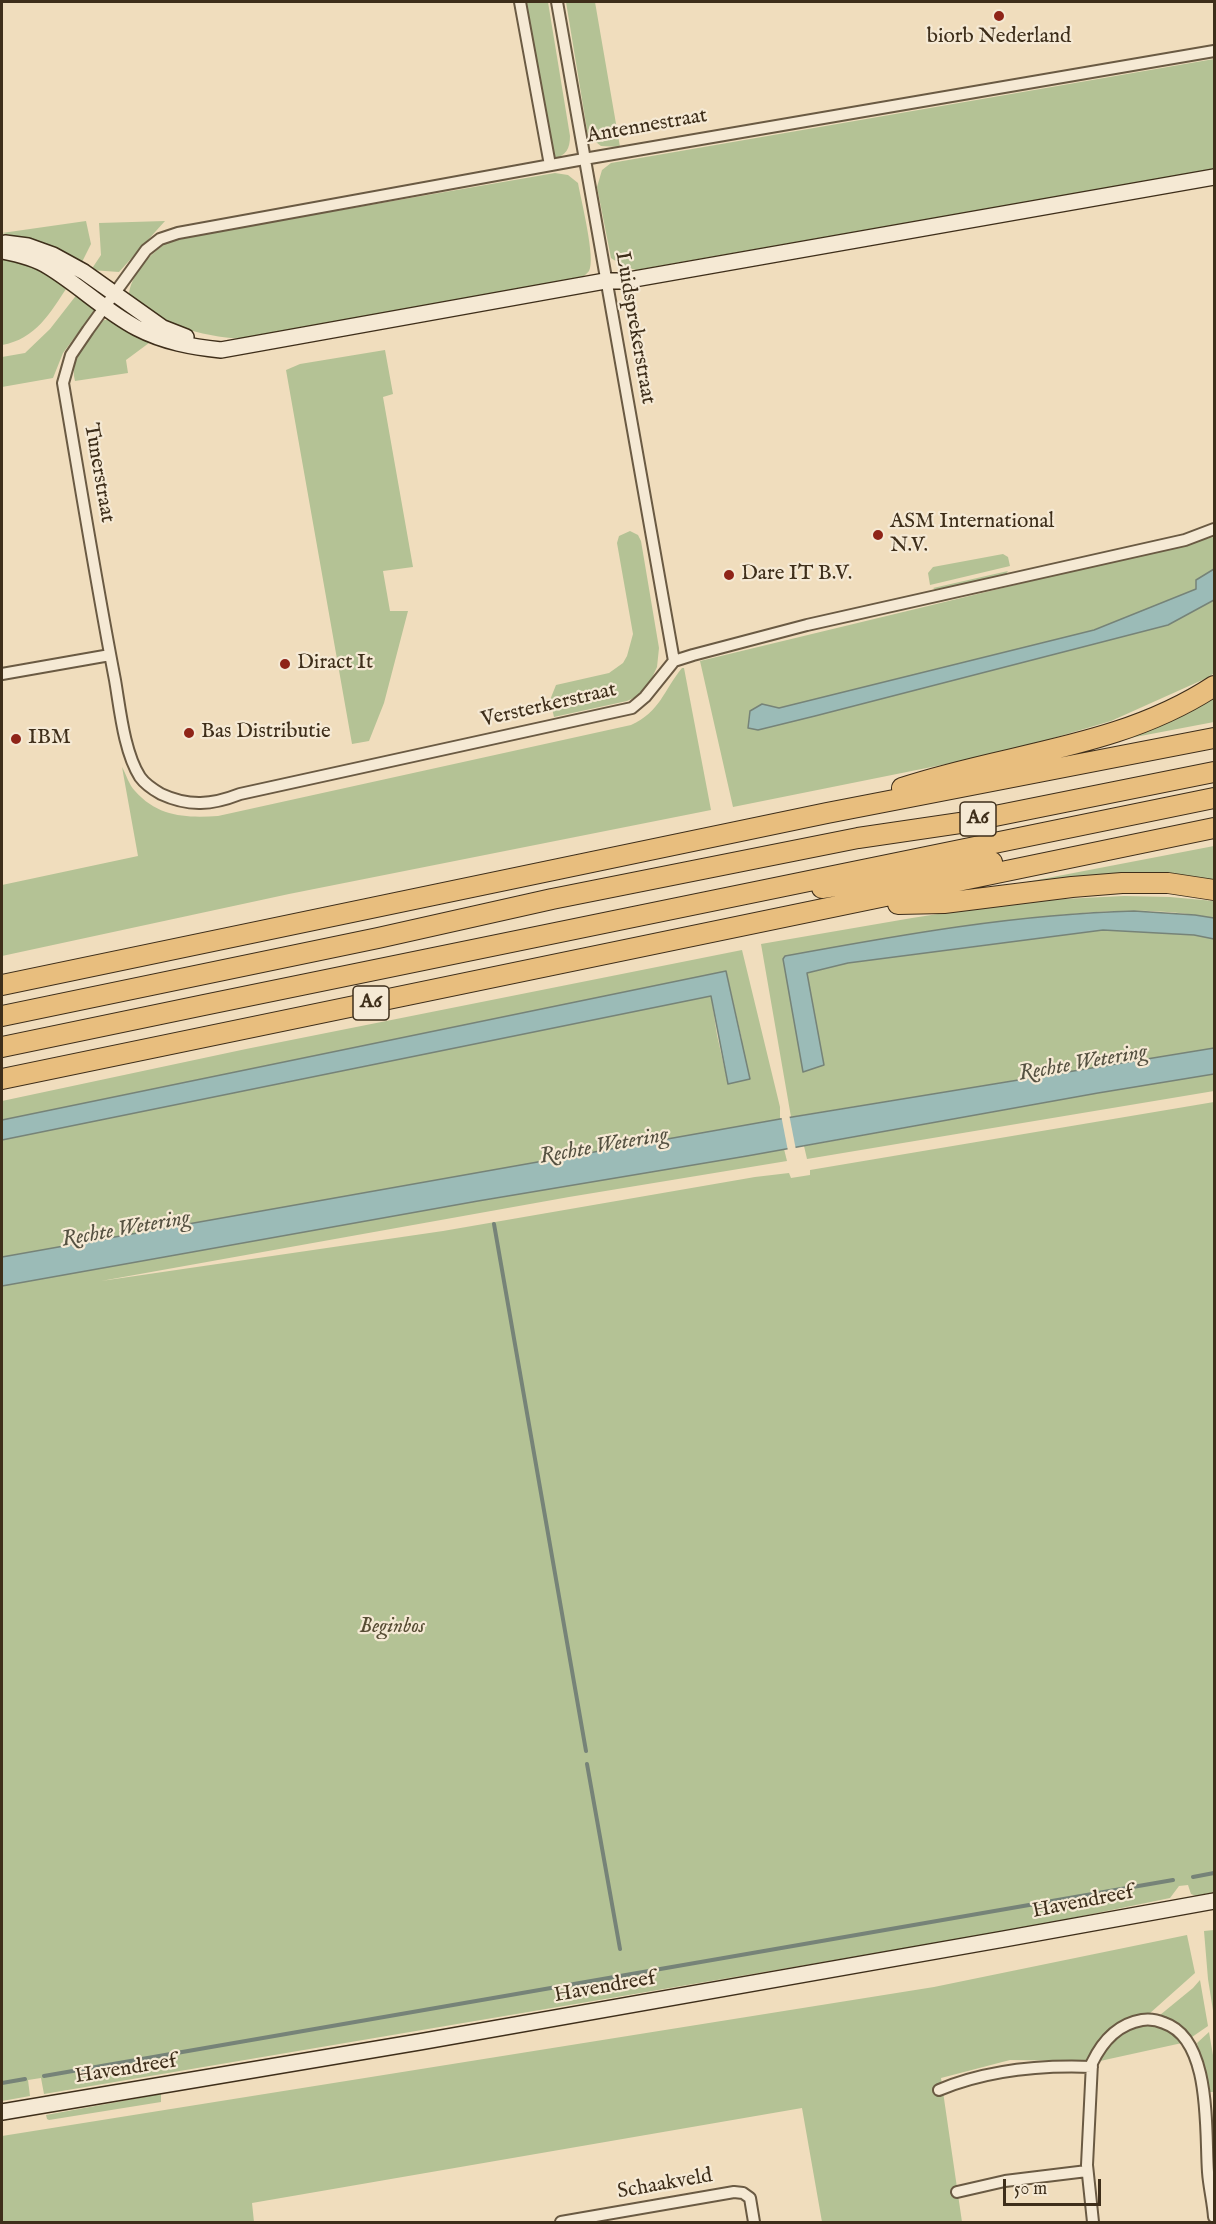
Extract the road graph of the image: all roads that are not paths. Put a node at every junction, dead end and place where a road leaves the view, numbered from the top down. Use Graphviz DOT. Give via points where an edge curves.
graph roads {
  1 [pos="520,2"];
  2 [pos="557,2"];
  3 [pos="1215,51"];
  4 [pos="584,159"];
  5 [pos="550,165"];
  6 [pos="1215,177"];
  7 [pos="2,243"];
  8 [pos="2,251"];
  9 [pos="605,281"];
  10 [pos="114,294"];
  11 [pos="104,307"];
  12 [pos="254,343"];
  13 [pos="1215,529"];
  14 [pos="110,654"];
  15 [pos="674,661"];
  16 [pos="2,674"];
  17 [pos="1215,686"];
  18 [pos="1215,738"];
  19 [pos="1215,772"];
  20 [pos="1215,798"];
  21 [pos="826,813"];
  22 [pos="1208,829"];
  23 [pos="1215,890"];
  24 [pos="741,896"];
  25 [pos="849,905"];
  26 [pos="2,985"];
  27 [pos="2,1016"];
  28 [pos="2,1047"];
  29 [pos="2,1079"];
  30 [pos="1215,1900"];
  31 [pos="1092,2067"];
  32 [pos="939,2090"];
  33 [pos="2,2112"];
  34 [pos="1087,2171"];
  35 [pos="957,2193"];
  36 [pos="1215,2217"];
  37 [pos="561,2223"];
  38 [pos="753,2223"];
  39 [pos="1093,2223"];
  1 -- 5 [label="street"];
  2 -- 4 [label="street, Luidsprekerstraat"];
  3 -- 4 [label="street, Antennestraat"];
  4 -- 5 [label="street, Antennestraat"];
  4 -- 9 [label="street, Luidsprekerstraat"];
  5 -- 10 [label="street, Antennestraat" via="178,233 160,239 147,250"];
  6 -- 9 [label="street" via="623,281"];
  7 -- 10 [label="street" via="28,246 53,255"];
  8 -- 11 [label="street" via="48,266"];
  9 -- 12 [label="street"];
  9 -- 15 [label="street, Luidsprekerstraat"];
  10 -- 11 [label="street, Antennestraat"];
  10 -- 12 [label="street" via="163,328 189,338 216,344"];
  11 -- 12 [label="street" via="136,328 192,347 221,350"];
  11 -- 14 [label="street, Tunerstraat" via="71,355 63,383"];
  13 -- 15 [label="street" via="1185,540 807,625"];
  14 -- 15 [label="street, Versterkerstraat" via="126,740 140,778 173,799 193,804 208,804 632,708"];
  14 -- 16 [label="street"];
  17 -- 21 [label="highway, A6" via="1155,718 1109,736 933,778"];
  18 -- 21 [label="highway, A6"];
  19 -- 27 [label="highway, A6" via="552,899"];
  20 -- 24 [label="highway, A6" via="871,866"];
  21 -- 26 [label="highway, A6"];
  22 -- 24 [label="highway, A6" via="871,882"];
  22 -- 25 [label="highway, A6"];
  23 -- 25 [label="highway, A6" via="1168,883 1122,883 944,903"];
  24 -- 28 [label="highway, A6"];
  25 -- 29 [label="highway, A6"];
  30 -- 33 [label="street, Havendreef"];
  31 -- 32 [label="street" via="1042,2067 982,2075"];
  31 -- 34 [label="street"];
  31 -- 36 [label="street" via="1095,2056 1113,2034 1134,2021 1158,2021 1184,2034 1192,2048 1206,2105 1208,2173"];
  34 -- 35 [label="street" via="1005,2181"];
  34 -- 39 [label="street"];
  37 -- 38 [label="street, Schaakveld" via="734,2192 750,2198"];
}
